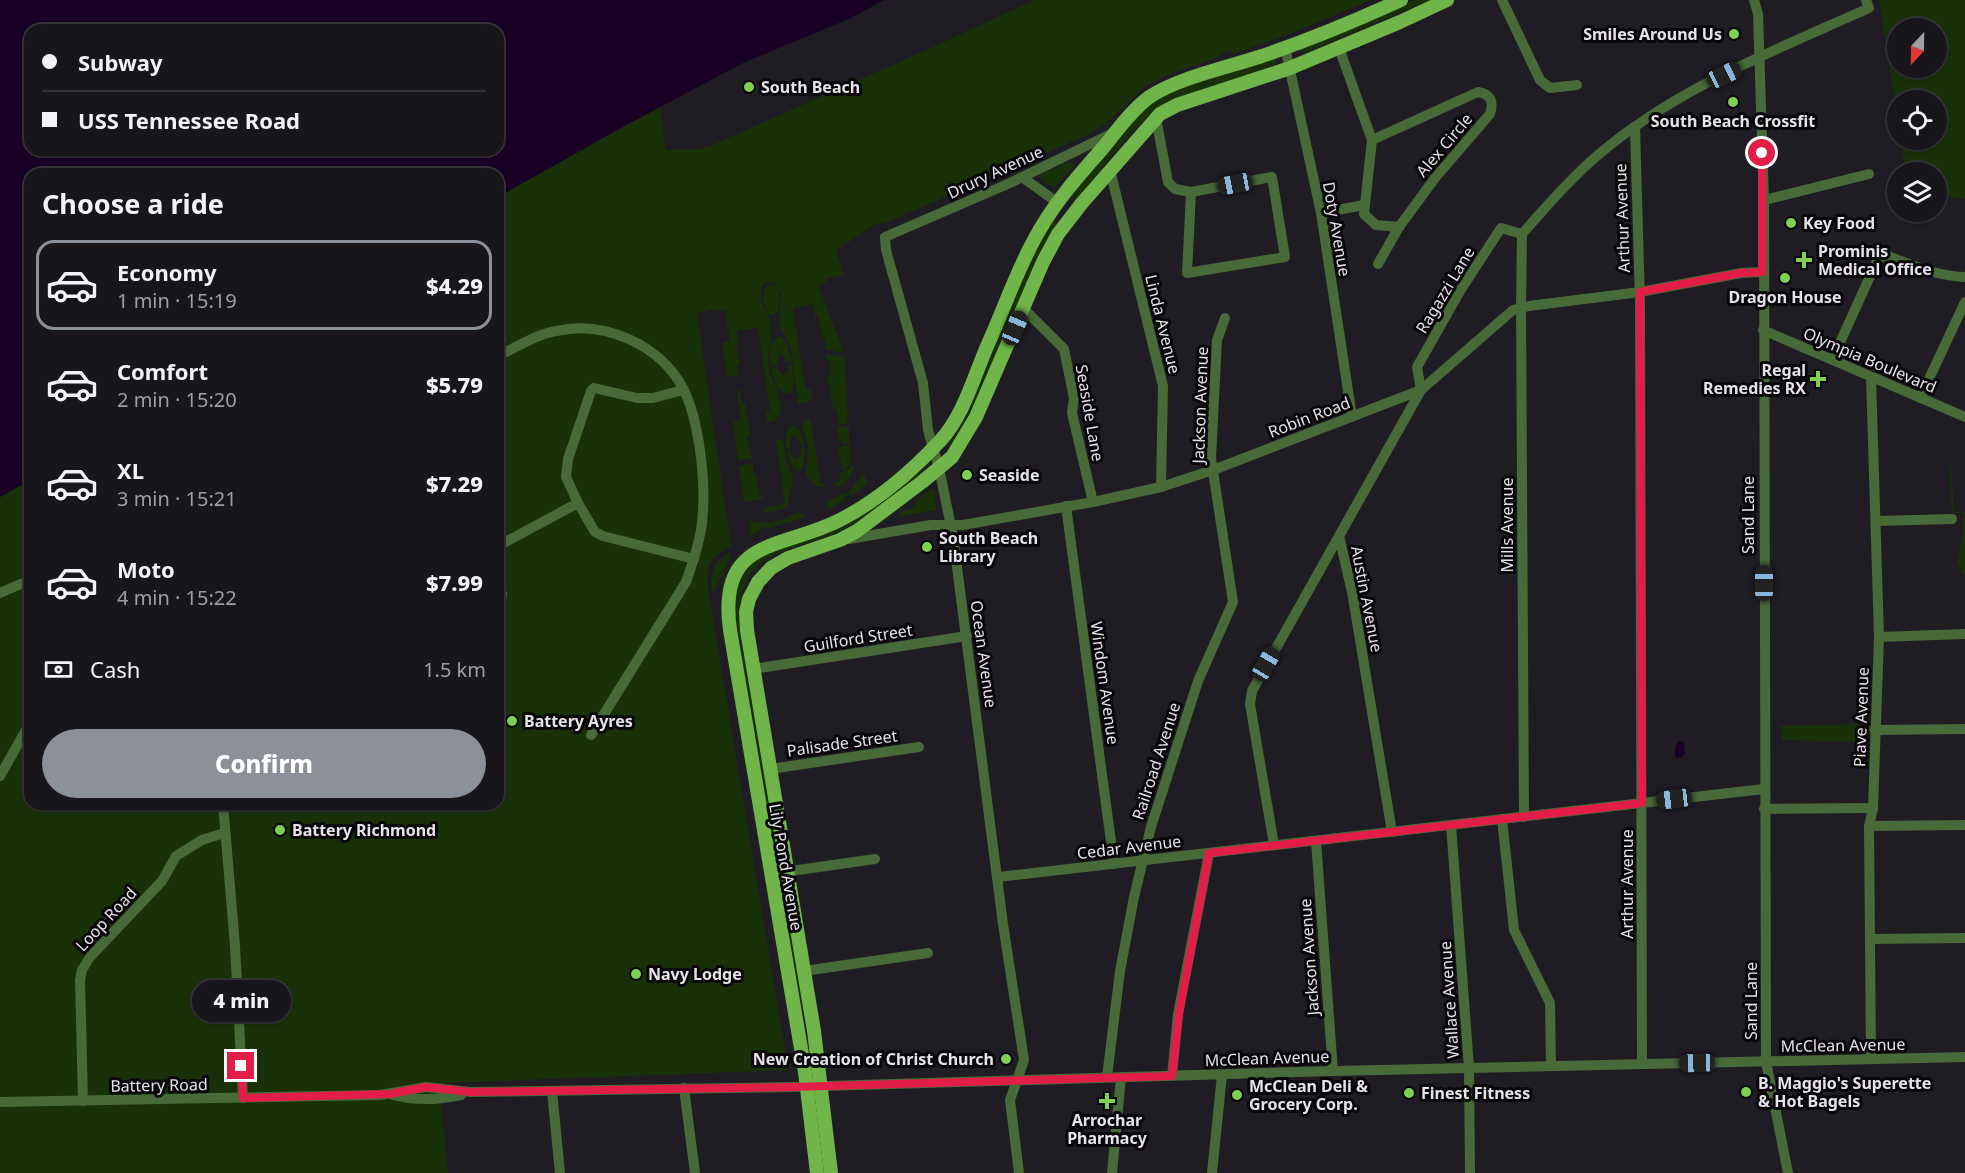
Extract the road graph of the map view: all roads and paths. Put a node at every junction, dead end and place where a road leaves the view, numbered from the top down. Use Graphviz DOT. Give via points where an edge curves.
graph roads {
  1 [pos="1401,0"];
  2 [pos="1447,0"];
  3 [pos="1502,0"];
  4 [pos="1755,0"];
  5 [pos="1868,4"];
  6 [pos="1286,47"];
  7 [pos="1339,48"];
  8 [pos="1759,58"];
  9 [pos="1290,68"];
  10 [pos="1577,85"];
  11 [pos="1156,118"];
  12 [pos="1635,127"];
  13 [pos="1117,131"];
  14 [pos="1372,140"];
  15 [pos="1110,170"];
  16 [pos="1869,174"];
  17 [pos="1022,177"];
  18 [pos="1191,192"];
  19 [pos="1764,200"];
  20 [pos="1058,203"];
  21 [pos="1364,205"];
  22 [pos="1321,213"];
  23 [pos="1399,227"];
  24 [pos="1522,234"];
  25 [pos="885,237"];
  26 [pos="1378,264"];
  27 [pos="1762,272"];
  28 [pos="1965,276"];
  29 [pos="1640,292"];
  30 [pos="1965,302"];
  31 [pos="1023,308"];
  32 [pos="1521,308"];
  33 [pos="1225,318"];
  34 [pos="1763,330"];
  35 [pos="504,353"];
  36 [pos="1832,360"];
  37 [pos="1871,377"];
  38 [pos="683,390"];
  39 [pos="1421,390"];
  40 [pos="1920,398"];
  41 [pos="1352,417"];
  42 [pos="1965,417"];
  43 [pos="933,447"];
  44 [pos="939,468"];
  45 [pos="1213,470"];
  46 [pos="1161,487"];
  47 [pos="1093,502"];
  48 [pos="578,503"];
  49 [pos="1066,506"];
  50 [pos="1952,519"];
  51 [pos="1877,521"];
  52 [pos="951,525"];
  53 [pos="1339,536"];
  54 [pos="840,540"];
  55 [pos="504,543"];
  56 [pos="694,559"];
  57 [pos="24,583"];
  58 [pos="0,593"];
  59 [pos="1233,602"];
  60 [pos="1965,634"];
  61 [pos="967,636"];
  62 [pos="1879,637"];
  63 [pos="753,669"];
  64 [pos="1965,729"];
  65 [pos="1875,730"];
  66 [pos="24,734"];
  67 [pos="591,735"];
  68 [pos="919,747"];
  69 [pos="770,769"];
  70 [pos="0,777"];
  71 [pos="1764,789"];
  72 [pos="1642,803"];
  73 [pos="1873,808"];
  74 [pos="1764,809"];
  75 [pos="223,810"];
  76 [pos="1524,817"];
  77 [pos="1502,819"];
  78 [pos="1451,825"];
  79 [pos="1965,825"];
  80 [pos="1869,826"];
  81 [pos="1392,832"];
  82 [pos="224,833"];
  83 [pos="1316,841"];
  84 [pos="1274,845"];
  85 [pos="1209,853"];
  86 [pos="875,859"];
  87 [pos="1143,861"];
  88 [pos="1114,864"];
  89 [pos="787,871"];
  90 [pos="770,874"];
  91 [pos="998,877"];
  92 [pos="1965,938"];
  93 [pos="1870,939"];
  94 [pos="928,954"];
  95 [pos="804,971"];
  96 [pos="1965,1057"];
  97 [pos="1871,1059"];
  98 [pos="1766,1062"];
  99 [pos="1642,1064"];
  100 [pos="1551,1066"];
  101 [pos="1469,1068"];
  102 [pos="1333,1071"];
  103 [pos="1222,1075"];
  104 [pos="1172,1076"];
  105 [pos="1107,1077"];
  106 [pos="1121,1077"];
  107 [pos="1017,1080"];
  108 [pos="807,1086"];
  109 [pos="821,1086"];
  110 [pos="426,1087"];
  111 [pos="684,1088"];
  112 [pos="552,1091"];
  113 [pos="470,1092"];
  114 [pos="390,1094"];
  115 [pos="243,1098"];
  116 [pos="82,1101"];
  117 [pos="0,1102"];
  118 [pos="560,1173"];
  119 [pos="695,1173"];
  120 [pos="817,1173"];
  121 [pos="831,1173"];
  122 [pos="1019,1173"];
  123 [pos="1112,1173"];
  124 [pos="1212,1173"];
  125 [pos="1470,1173"];
  126 [pos="1788,1173"];
  1 -- 6 [label="main road"];
  2 -- 7 [label="main road"];
  3 -- 10 [label="street" via="1539,80 1550,88"];
  4 -- 8 [label="street, Sand Lane"];
  5 -- 8 [label="street"];
  6 -- 9 [label="street, Doty Avenue"];
  6 -- 13 [label="main road" via="1163,90 1143,103"];
  7 -- 9 [label="main road"];
  7 -- 14 [label="street"];
  8 -- 12 [label="street" via="1711,81"];
  8 -- 19 [label="street, Sand Lane"];
  9 -- 11 [label="main road" via="1177,105"];
  9 -- 22 [label="street, Doty Avenue"];
  11 -- 15 [label="main road"];
  11 -- 18 [label="street" via="1168,182 1175,189"];
  12 -- 24 [label="street" via="1598,155"];
  12 -- 29 [label="street, Arthur Avenue"];
  13 -- 17 [label="street, Drury Avenue"];
  13 -- 20 [label="main road"];
  14 -- 21 [label="street"];
  14 -- 23 [label="street, Alex Circle" via="1478,92 1490,97 1490,114"];
  15 -- 31 [label="main road" via="1058,234"];
  15 -- 46 [label="street, Linda Avenue" via="1163,386"];
  16 -- 19 [label="street"];
  17 -- 20 [label="street"];
  17 -- 25 [label="street, Drury Avenue"];
  18 -- 18 [label="street" via="1187,273 1285,257 1272,177"];
  19 -- 27 [label="street, Sand Lane"];
  20 -- 43 [label="main road" via="1032,244 956,416"];
  21 -- 22 [label="street"];
  21 -- 23 [label="street" via="1364,214 1376,225"];
  22 -- 41 [label="street, Doty Avenue"];
  23 -- 26 [label="street, Alex Circle"];
  24 -- 32 [label="street, Mills Avenue"];
  24 -- 39 [label="street, Ragazzi Lane" via="1502,228 1460,291 1417,367"];
  25 -- 43 [label="street, Ocean Avenue" via="923,383"];
  27 -- 29 [label="street, Robin Road"];
  27 -- 34 [label="street, Sand Lane"];
  28 -- 36 [label="street" via="1928,272 1882,256"];
  29 -- 32 [label="street, Robin Road"];
  29 -- 72 [label="street, Arthur Avenue"];
  30 -- 40 [label="street"];
  31 -- 44 [label="main road" via="971,427 952,457"];
  31 -- 47 [label="street, Seaside Lane" via="1064,350 1074,398 1072,413"];
  32 -- 39 [label="street, Robin Road" via="1508,313"];
  32 -- 76 [label="street, Mills Avenue"];
  33 -- 45 [label="street, Jackson Avenue" via="1217,340"];
  34 -- 36 [label="street, Olympia Boulevard"];
  34 -- 71 [label="street, Sand Lane"];
  35 -- 38 [label="street" via="541,335 567,329 594,329 645,347"];
  36 -- 37 [label="street, Olympia Boulevard"];
  37 -- 40 [label="street, Olympia Boulevard"];
  37 -- 51 [label="street, Piave Avenue"];
  38 -- 48 [label="street" via="653,398 598,388 591,391 567,467 566,477"];
  38 -- 56 [label="street" via="692,411 703,483 702,528"];
  39 -- 41 [label="street, Robin Road"];
  39 -- 53 [label="street, Austin Avenue"];
  40 -- 42 [label="street, Olympia Boulevard"];
  41 -- 45 [label="street, Robin Road"];
  43 -- 44 [label="street, Ocean Avenue"];
  43 -- 90 [label="main road, Lily Pond Avenue" via="891,485 848,516 766,547 749,558 739,568 729,593 728,618"];
  44 -- 52 [label="street, Ocean Avenue"];
  44 -- 54 [label="main road" via="877,518"];
  45 -- 46 [label="street, Robin Road"];
  45 -- 59 [label="street, Jackson Avenue"];
  46 -- 47 [label="street, Robin Road"];
  47 -- 49 [label="street, Robin Road"];
  48 -- 55 [label="street"];
  48 -- 56 [label="street" via="595,532 603,536"];
  49 -- 52 [label="street, Robin Road"];
  49 -- 88 [label="street, Windom Avenue"];
  50 -- 51 [label="street"];
  51 -- 62 [label="street, Piave Avenue"];
  52 -- 54 [label="street, Robin Road"];
  52 -- 61 [label="street, Ocean Avenue"];
  53 -- 81 [label="street, Austin Avenue"];
  53 -- 84 [label="street" via="1250,696"];
  54 -- 63 [label="main road, Lily Pond Avenue" via="782,561 758,582 746,612"];
  56 -- 67 [label="street" via="686,582"];
  57 -- 58 [label="street"];
  59 -- 87 [label="street, Railroad Avenue" via="1184,720"];
  60 -- 62 [label="street"];
  61 -- 63 [label="street, Guilford Street"];
  61 -- 91 [label="street, Ocean Avenue"];
  62 -- 65 [label="street, Piave Avenue"];
  63 -- 69 [label="main road, Lily Pond Avenue"];
  64 -- 65 [label="street"];
  65 -- 73 [label="street, Piave Avenue"];
  66 -- 70 [label="street"];
  68 -- 69 [label="street, Palisade Street"];
  69 -- 89 [label="main road, Lily Pond Avenue"];
  71 -- 72 [label="street, Cedar Avenue"];
  71 -- 74 [label="street, Sand Lane"];
  72 -- 76 [label="street, Cedar Avenue"];
  72 -- 99 [label="street, Arthur Avenue"];
  73 -- 74 [label="street"];
  73 -- 80 [label="street, Piave Avenue"];
  74 -- 98 [label="street, Sand Lane"];
  75 -- 82 [label="street"];
  76 -- 77 [label="street, Cedar Avenue"];
  77 -- 78 [label="street, Cedar Avenue"];
  77 -- 100 [label="street" via="1514,930 1550,1003"];
  78 -- 81 [label="street, Cedar Avenue"];
  78 -- 101 [label="street, Wallace Avenue"];
  79 -- 80 [label="street"];
  80 -- 93 [label="street, Piave Avenue"];
  81 -- 83 [label="street, Cedar Avenue"];
  82 -- 115 [label="street" via="236,946"];
  82 -- 116 [label="street, Loop Road" via="202,840 176,856 162,881 82,970"];
  83 -- 84 [label="street, Cedar Avenue"];
  83 -- 102 [label="street, Jackson Avenue"];
  84 -- 85 [label="street, Cedar Avenue"];
  85 -- 87 [label="street, Cedar Avenue"];
  85 -- 104 [label="street" via="1180,1002"];
  86 -- 89 [label="street"];
  87 -- 88 [label="street, Cedar Avenue"];
  87 -- 105 [label="street, Railroad Avenue" via="1116,1001"];
  88 -- 91 [label="street, Cedar Avenue"];
  89 -- 90 [label="street"];
  89 -- 95 [label="main road, Lily Pond Avenue"];
  90 -- 108 [label="main road, Lily Pond Avenue"];
  91 -- 107 [label="street, Ocean Avenue" via="1024,1060"];
  92 -- 93 [label="street"];
  93 -- 97 [label="street, Piave Avenue"];
  94 -- 95 [label="street"];
  95 -- 109 [label="main road, Lily Pond Avenue"];
  96 -- 97 [label="street, McClean Avenue"];
  97 -- 98 [label="street, McClean Avenue"];
  98 -- 99 [label="street, McClean Avenue"];
  98 -- 126 [label="street, Sand Lane"];
  99 -- 100 [label="street, McClean Avenue"];
  100 -- 101 [label="street, McClean Avenue"];
  101 -- 102 [label="street, McClean Avenue"];
  101 -- 125 [label="street, Wallace Avenue"];
  102 -- 103 [label="street, McClean Avenue"];
  103 -- 104 [label="street, McClean Avenue"];
  103 -- 124 [label="street"];
  104 -- 106 [label="street, McClean Avenue"];
  105 -- 106 [label="street, McClean Avenue"];
  105 -- 107 [label="street, McClean Avenue"];
  106 -- 123 [label="street"];
  107 -- 109 [label="street, McClean Avenue"];
  107 -- 122 [label="street, Ocean Avenue" via="1010,1100"];
  108 -- 109 [label="street, McClean Avenue"];
  108 -- 111 [label="street, McClean Avenue"];
  108 -- 120 [label="main road, Lily Pond Avenue"];
  109 -- 121 [label="main road, Lily Pond Avenue"];
  110 -- 113 [label="street, McClean Avenue"];
  110 -- 114 [label="street, Battery Road"];
  111 -- 112 [label="street, McClean Avenue"];
  111 -- 119 [label="street"];
  112 -- 113 [label="street, McClean Avenue"];
  112 -- 118 [label="street"];
  113 -- 114 [label="street, Battery Road" via="427,1100"];
  114 -- 115 [label="street, Battery Road"];
  115 -- 116 [label="street, Battery Road"];
  116 -- 117 [label="street, Battery Road"];
}
